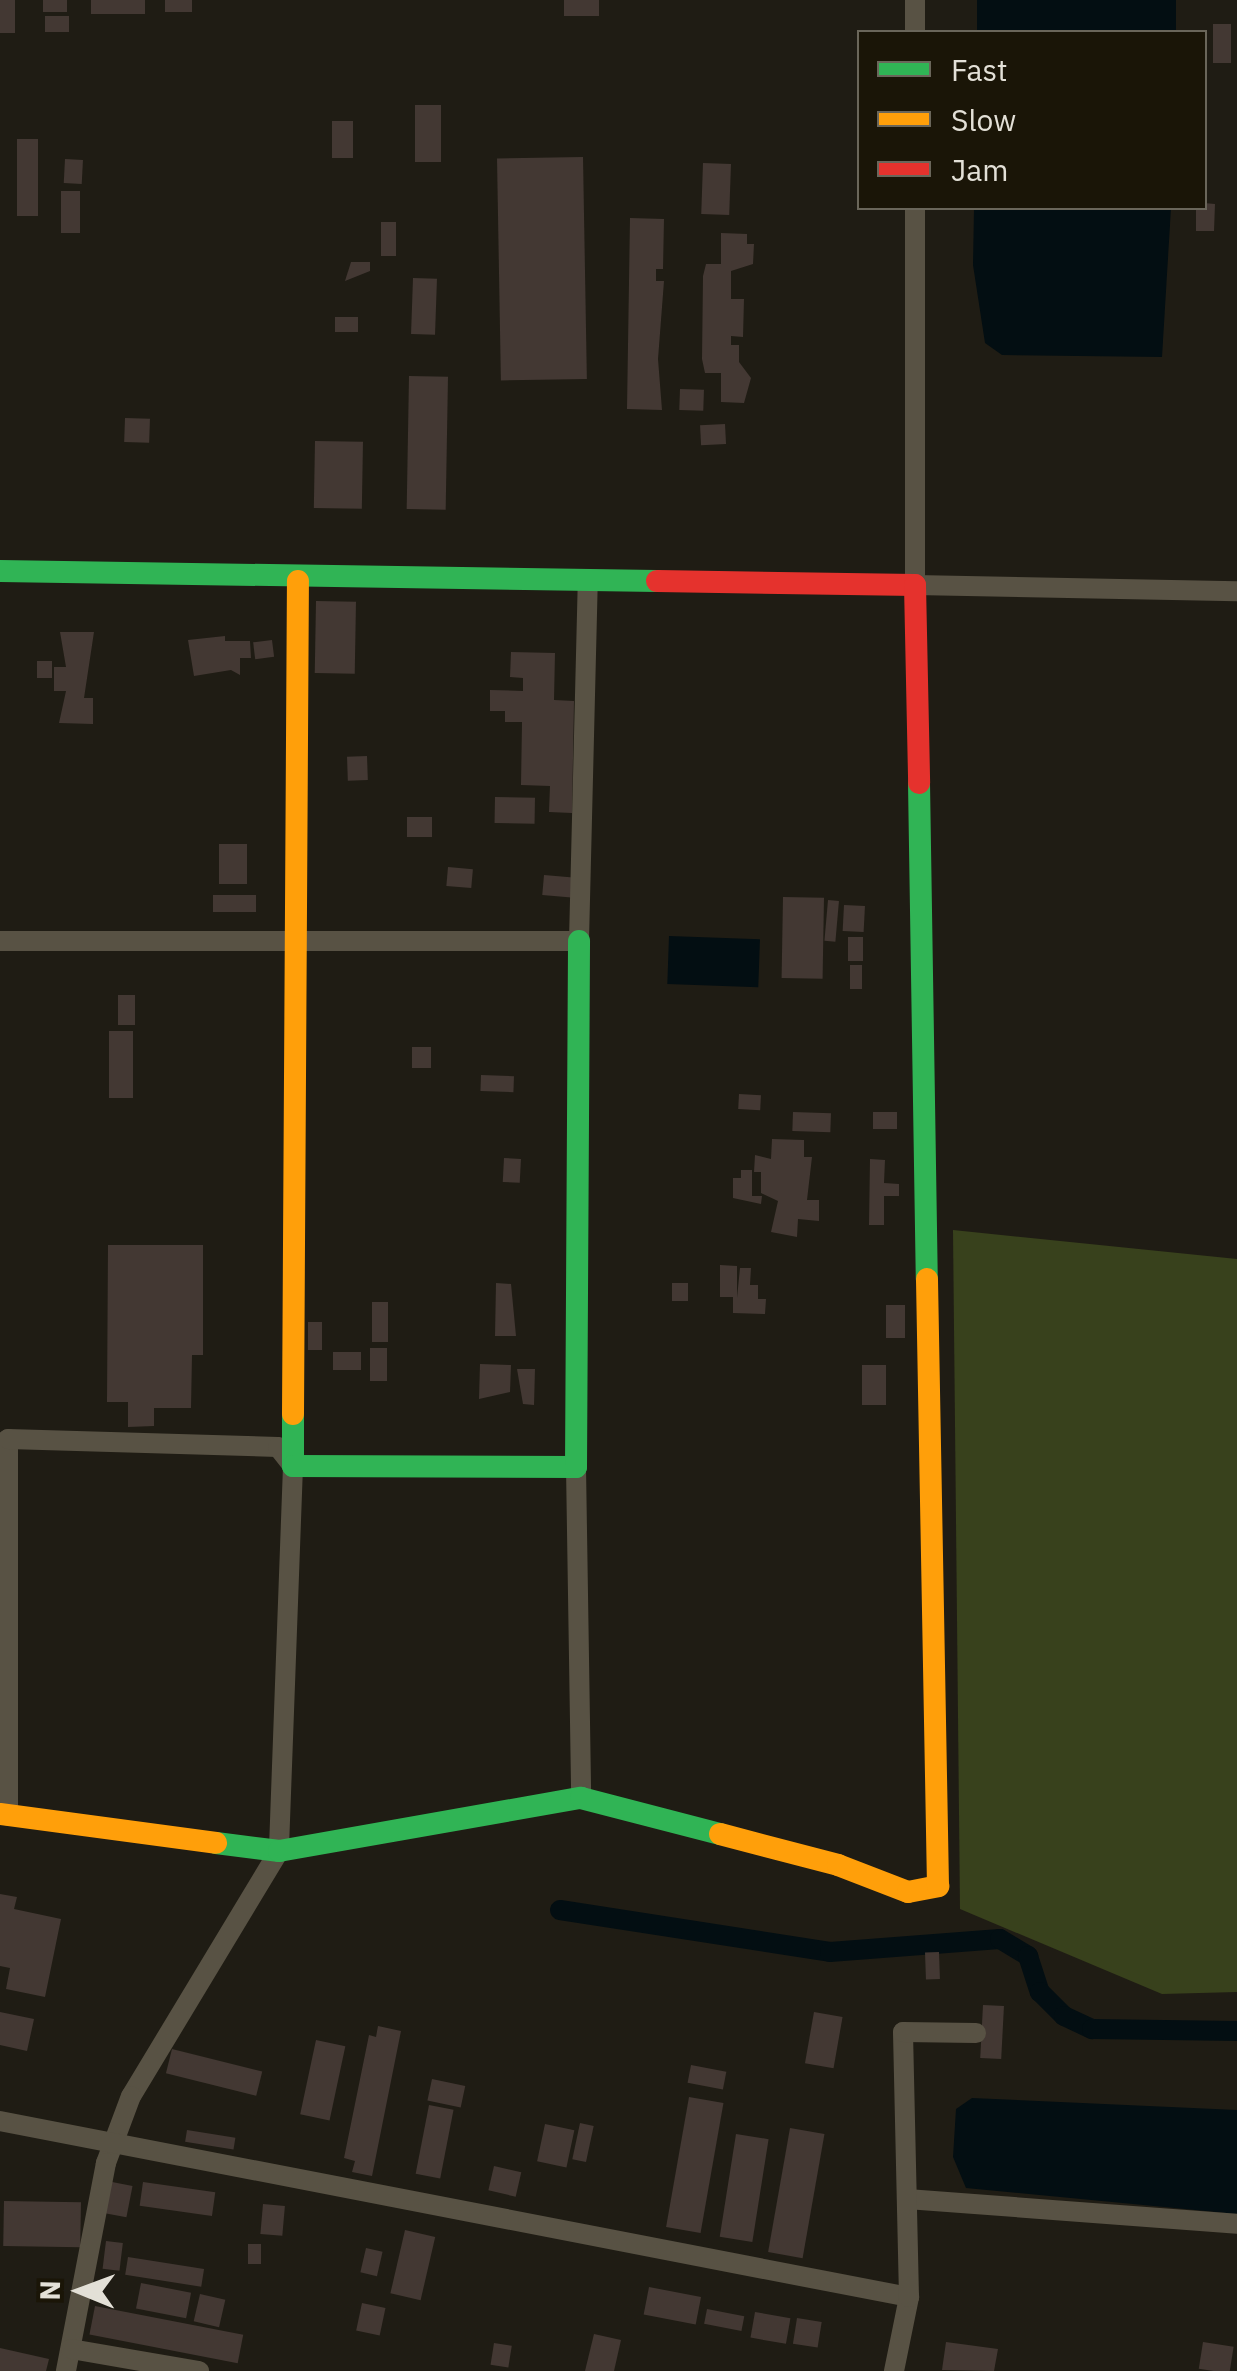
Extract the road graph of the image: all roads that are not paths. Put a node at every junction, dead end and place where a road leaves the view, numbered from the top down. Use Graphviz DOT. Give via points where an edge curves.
graph roads {
  1 [pos="915,0"];
  2 [pos="915,30"];
  3 [pos="915,210"];
  4 [pos="0,571"];
  5 [pos="298,580"];
  6 [pos="588,585"];
  7 [pos="915,586"];
  8 [pos="1237,591"];
  9 [pos="294,940"];
  10 [pos="579,940"];
  11 [pos="0,941"];
  12 [pos="293,1466"];
  13 [pos="576,1467"];
  14 [pos="580,1798"];
  15 [pos="4,1815"];
  16 [pos="279,1850"];
  17 [pos="976,2033"];
  18 [pos="0,2121"];
  19 [pos="907,2199"];
  20 [pos="1237,2224"];
  21 [pos="909,2297"];
  22 [pos="70,2349"];
  23 [pos="66,2371"];
  24 [pos="199,2371"];
  25 [pos="894,2371"];
  1 -- 2 [label="street"];
  3 -- 7 [label="street"];
  4 -- 5 [label="street"];
  5 -- 6 [label="street"];
  5 -- 9 [label="street"];
  6 -- 7 [label="street"];
  6 -- 10 [label="street"];
  7 -- 8 [label="street"];
  7 -- 14 [label="street" via="938,1886 908,1892 838,1865"];
  9 -- 10 [label="street"];
  9 -- 11 [label="street"];
  9 -- 12 [label="street"];
  10 -- 13 [label="street"];
  12 -- 13 [label="street"];
  12 -- 15 [label="street" via="278,1446 8,1439"];
  12 -- 16 [label="street"];
  13 -- 14 [label="street"];
  14 -- 16 [label="street"];
  15 -- 16 [label="street"];
  16 -- 22 [label="street" via="131,2096 106,2163"];
  17 -- 19 [label="street" via="903,2032"];
  18 -- 21 [label="street"];
  19 -- 20 [label="street"];
  19 -- 21 [label="street"];
  21 -- 25 [label="street"];
  22 -- 23 [label="street"];
  22 -- 24 [label="street"];
}
